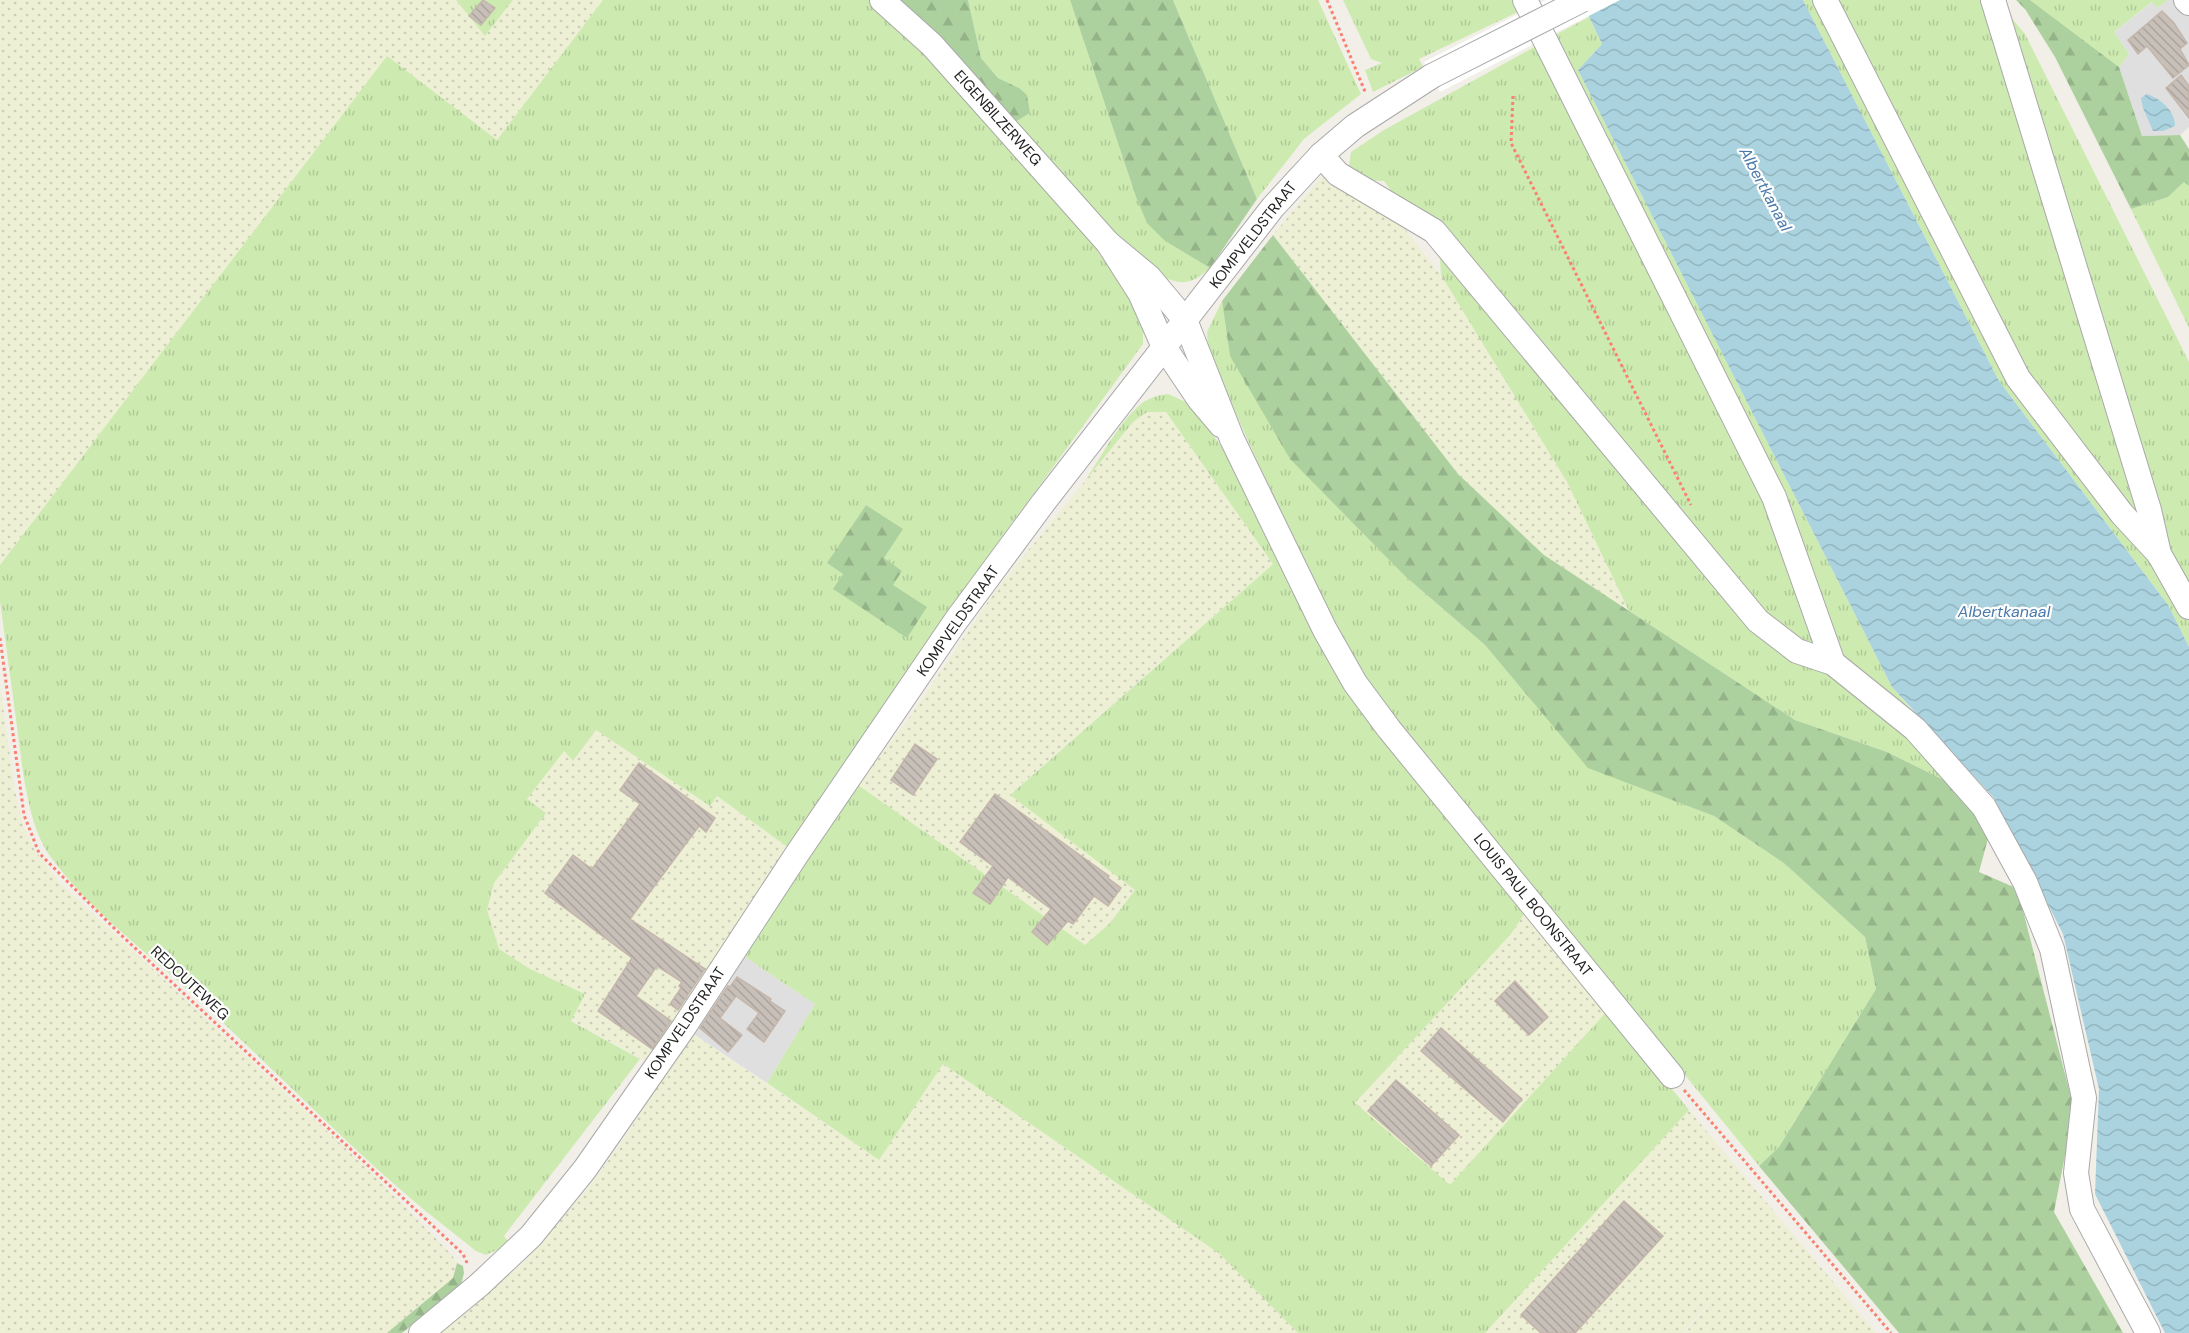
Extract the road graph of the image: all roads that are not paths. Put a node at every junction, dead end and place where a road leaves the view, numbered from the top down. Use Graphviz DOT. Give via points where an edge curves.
graph roads {
  1 [pos="882,0"];
  2 [pos="1525,0"];
  3 [pos="1581,0"];
  4 [pos="1825,0"];
  5 [pos="1994,0"];
  6 [pos="1321,155"];
  7 [pos="1108,243"];
  8 [pos="1185,320"];
  9 [pos="1164,347"];
  10 [pos="1232,439"];
  11 [pos="2159,554"];
  12 [pos="2189,607"];
  13 [pos="1833,663"];
  14 [pos="1672,1076"];
  15 [pos="421,1333"];
  16 [pos="2148,1333"];
  1 -- 7 [label="street, EIGENBILZERWEG" via="932,45"];
  2 -- 13 [label="street" via="1774,497"];
  3 -- 6 [label="street, KOMPVELDSTRAAT, bridge" via="1432,76 1355,126"];
  4 -- 11 [label="street" via="2018,378 2122,514"];
  5 -- 11 [label="street"];
  6 -- 8 [label="street, KOMPVELDSTRAAT" via="1273,207"];
  6 -- 13 [label="street" via="1338,174 1434,231 1758,621 1797,651"];
  7 -- 8 [label="street, EIGENBILZERWEG" via="1149,277"];
  7 -- 9 [label="street, EIGENBILZERWEG" via="1140,293"];
  8 -- 9 [label="street, KOMPVELDSTRAAT"];
  8 -- 10 [label="street, LOUIS PAUL BOONSTRAAT"];
  9 -- 10 [label="street, LOUIS PAUL BOONSTRAAT"];
  9 -- 15 [label="street, KOMPVELDSTRAAT" via="955,622 585,1169 531,1236"];
  10 -- 14 [label="street, LOUIS PAUL BOONSTRAAT" via="1355,683"];
  11 -- 12 [label="street"];
  13 -- 16 [label="street" via="1915,729 1984,807 2025,882 2052,949 2084,1098 2076,1173 2082,1209"];
}
